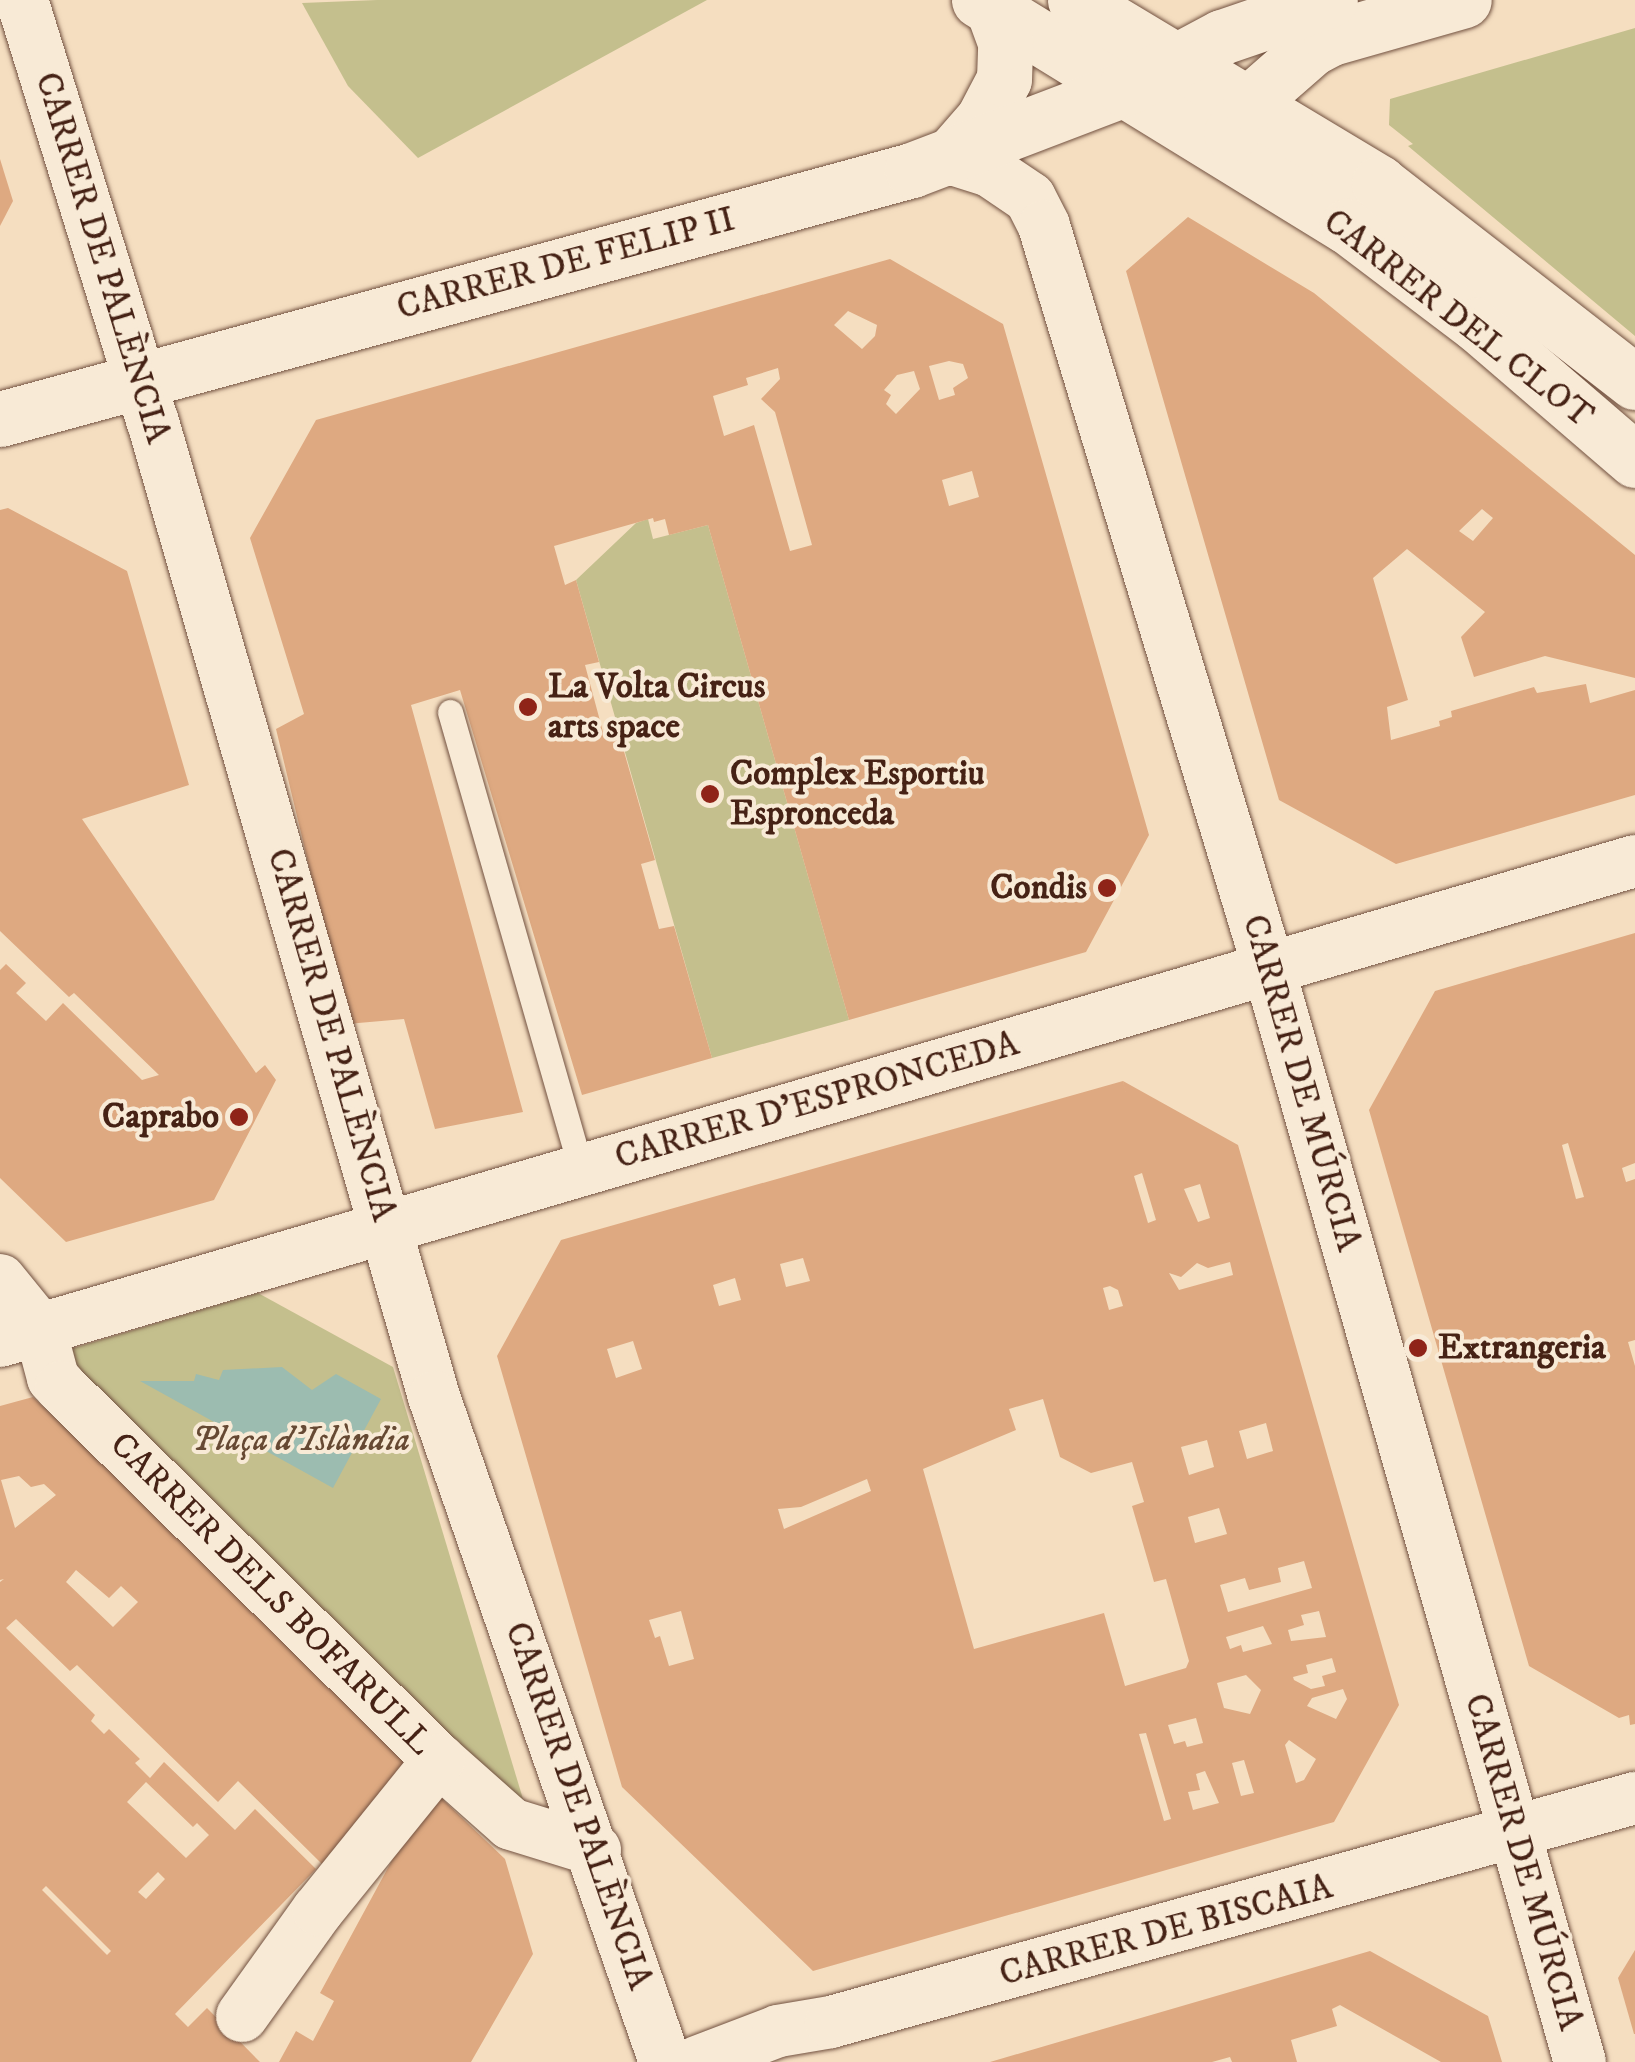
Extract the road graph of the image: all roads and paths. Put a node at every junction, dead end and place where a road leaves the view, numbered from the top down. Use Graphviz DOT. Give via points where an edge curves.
graph roads {
  1 [pos="22,0"];
  2 [pos="1075,0"];
  3 [pos="1464,0"];
  4 [pos="986,4"];
  5 [pos="1314,18"];
  6 [pos="1180,59"];
  7 [pos="1124,89"];
  8 [pos="1250,102"];
  9 [pos="1222,148"];
  10 [pos="949,158"];
  11 [pos="140,380"];
  12 [pos="1635,382"];
  13 [pos="0,418"];
  14 [pos="1635,460"];
  15 [pos="450,712"];
  16 [pos="1635,861"];
  17 [pos="1270,968"];
  18 [pos="581,1170"];
  19 [pos="388,1227"];
  20 [pos="0,1280"];
  21 [pos="20,1335"];
  22 [pos="440,1760"];
  23 [pos="1635,1798"];
  24 [pos="1516,1833"];
  25 [pos="595,1850"];
  26 [pos="242,2016"];
  27 [pos="794,2046"];
  28 [pos="665,2062"];
  29 [pos="697,2062"];
  30 [pos="1580,2062"];
  1 -- 11 [label="street, CARRER DE PALÈNCIA"];
  2 -- 6 [label="main road, CARRER DEL CLOT"];
  3 -- 5 [label="main road"];
  4 -- 7 [label="main road, CARRER DEL CLOT"];
  4 -- 10 [label="main road" via="1004,42 1004,80 984,119"];
  5 -- 6 [label="main road, CARRER DE FELIP II"];
  5 -- 8 [label="main road" via="1312,48"];
  6 -- 7 [label="main road, CARRER DE FELIP II"];
  6 -- 8 [label="main road, CARRER DEL CLOT"];
  7 -- 9 [label="main road, CARRER DEL CLOT"];
  7 -- 10 [label="main road, CARRER DE FELIP II"];
  8 -- 9 [label="main road"];
  8 -- 12 [label="main road, CARRER DEL CLOT" via="1427,218"];
  9 -- 14 [label="main road, CARRER DEL CLOT" via="1347,226 1449,303"];
  10 -- 11 [label="main road, CARRER DE FELIP II"];
  10 -- 17 [label="street, CARRER DE MÚRCIA" via="990,171 1030,198 1044,226"];
  11 -- 13 [label="main road, CARRER DE FELIP II"];
  11 -- 19 [label="street, CARRER DE PALÈNCIA"];
  15 -- 18 [label="lane"];
  16 -- 17 [label="street, CARRER D'ESPRONCEDA"];
  17 -- 18 [label="street, CARRER D'ESPRONCEDA"];
  17 -- 24 [label="street, CARRER DE MÚRCIA"];
  18 -- 19 [label="street, CARRER D'ESPRONCEDA"];
  19 -- 21 [label="street, CARRER D'ESPRONCEDA"];
  19 -- 25 [label="street, CARRER DE PALÈNCIA" via="434,1398"];
  20 -- 21 [label="street, CARRER DELS BOFARULL"];
  21 -- 22 [label="street, CARRER DELS BOFARULL" via="60,1387"];
  22 -- 25 [label="street, CARRER DELS BOFARULL" via="511,1824"];
  22 -- 26 [label="street"];
  23 -- 24 [label="street, CARRER DE BISCAIA"];
  24 -- 27 [label="street, CARRER DE BISCAIA" via="831,2022"];
  24 -- 30 [label="street, CARRER DE MÚRCIA"];
  25 -- 28 [label="street, CARRER DE PALÈNCIA"];
  27 -- 29 [label="street, CARRER DE BISCAIA"];
}
